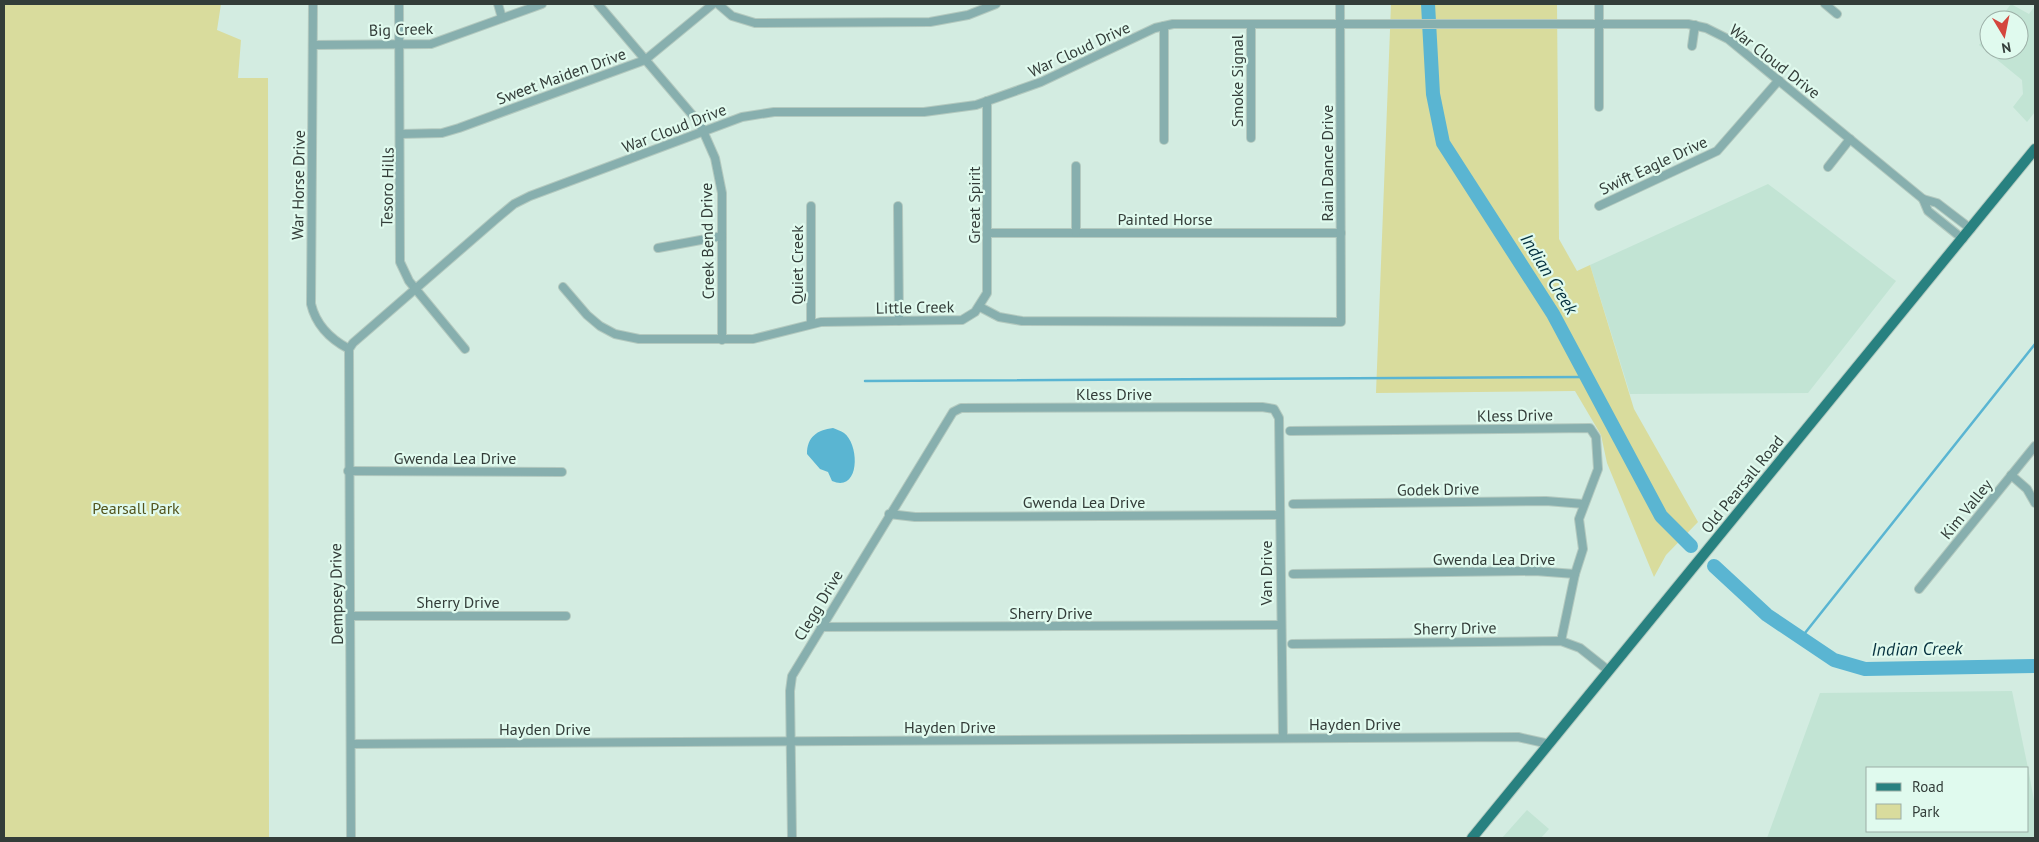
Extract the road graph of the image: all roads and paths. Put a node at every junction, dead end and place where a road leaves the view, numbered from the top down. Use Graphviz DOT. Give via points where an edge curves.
graph roads {
  1 [pos="313,4"];
  2 [pos="399,4"];
  3 [pos="498,4"];
  4 [pos="542,4"];
  5 [pos="598,4"];
  6 [pos="713,4"];
  7 [pos="718,4"];
  8 [pos="996,4"];
  9 [pos="1340,4"];
  10 [pos="1599,4"];
  11 [pos="1824,4"];
  12 [pos="1837,14"];
  13 [pos="502,18"];
  14 [pos="1599,23"];
  15 [pos="1251,24"];
  16 [pos="1340,24"];
  17 [pos="1695,25"];
  18 [pos="1164,26"];
  19 [pos="400,44"];
  20 [pos="313,45"];
  21 [pos="1692,46"];
  22 [pos="644,60"];
  23 [pos="1778,80"];
  24 [pos="987,101"];
  25 [pos="1599,107"];
  26 [pos="704,131"];
  27 [pos="402,134"];
  28 [pos="1251,138"];
  29 [pos="1850,139"];
  30 [pos="1164,140"];
  31 [pos="2035,149"];
  32 [pos="1076,166"];
  33 [pos="1828,168"];
  34 [pos="1923,198"];
  35 [pos="810,206"];
  36 [pos="898,206"];
  37 [pos="1599,206"];
  38 [pos="1971,229"];
  39 [pos="988,233"];
  40 [pos="1076,233"];
  41 [pos="1341,233"];
  42 [pos="722,236"];
  43 [pos="1963,239"];
  44 [pos="658,248"];
  45 [pos="563,287"];
  46 [pos="416,289"];
  47 [pos="980,307"];
  48 [pos="899,321"];
  49 [pos="811,324"];
  50 [pos="722,340"];
  51 [pos="348,349"];
  52 [pos="465,349"];
  53 [pos="1274,409"];
  54 [pos="955,411"];
  55 [pos="1290,431"];
  56 [pos="2035,446"];
  57 [pos="348,471"];
  58 [pos="562,472"];
  59 [pos="2011,475"];
  60 [pos="2035,503"];
  61 [pos="1293,504"];
  62 [pos="1584,504"];
  63 [pos="889,514"];
  64 [pos="1280,515"];
  65 [pos="1293,574"];
  66 [pos="1575,574"];
  67 [pos="1919,589"];
  68 [pos="350,616"];
  69 [pos="566,616"];
  70 [pos="1280,625"];
  71 [pos="821,627"];
  72 [pos="1561,640"];
  73 [pos="1292,644"];
  74 [pos="1609,671"];
  75 [pos="1283,738"];
  76 [pos="791,741"];
  77 [pos="350,744"];
  78 [pos="1549,744"];
  79 [pos="351,838"];
  80 [pos="792,838"];
  81 [pos="1472,838"];
  1 -- 20 [label="street, War Horse Drive"];
  2 -- 19 [label="street, Tesoro Hills"];
  3 -- 13 [label="street"];
  4 -- 13 [label="street, Big Creek"];
  5 -- 22 [label="street, Creek Bend Drive"];
  6 -- 22 [label="street, Sweet Maiden Drive"];
  7 -- 8 [label="street" via="732,16 755,23 930,22 968,15"];
  9 -- 16 [label="street, Rain Dance Drive"];
  10 -- 14 [label="street"];
  11 -- 12 [label="street"];
  13 -- 19 [label="street, Big Creek" via="440,42"];
  14 -- 16 [label="street, War Cloud Drive"];
  14 -- 17 [label="street, War Cloud Drive"];
  14 -- 25 [label="street"];
  15 -- 16 [label="street, War Cloud Drive"];
  15 -- 18 [label="street, War Cloud Drive" via="1184,23"];
  15 -- 28 [label="street, Smoke Signal"];
  16 -- 41 [label="street, Rain Dance Drive"];
  17 -- 21 [label="street"];
  17 -- 23 [label="street, War Cloud Drive" via="1728,39"];
  18 -- 24 [label="street, War Cloud Drive" via="1041,82"];
  18 -- 30 [label="street"];
  19 -- 20 [label="street, Big Creek"];
  19 -- 27 [label="street, Tesoro Hills"];
  20 -- 51 [label="street, War Horse Drive" via="311,304 314,319 337,343"];
  22 -- 26 [label="street, Creek Bend Drive"];
  22 -- 27 [label="street, Sweet Maiden Drive" via="442,133"];
  23 -- 29 [label="street, War Cloud Drive"];
  23 -- 37 [label="street, Swift Eagle Drive" via="1716,151"];
  24 -- 26 [label="street, War Cloud Drive" via="924,112 766,113 742,117"];
  24 -- 39 [label="street, Great Spirit"];
  26 -- 42 [label="street, Creek Bend Drive" via="721,182"];
  26 -- 46 [label="street, War Cloud Drive" via="514,204"];
  27 -- 46 [label="street, Tesoro Hills" via="400,262 403,272"];
  29 -- 33 [label="street"];
  29 -- 34 [label="street, War Cloud Drive"];
  31 -- 38 [label="main road, Old Pearsall Road"];
  32 -- 40 [label="street"];
  34 -- 38 [label="street, War Cloud Drive" via="1937,203"];
  34 -- 43 [label="street, War Cloud Drive" via="1928,212"];
  35 -- 49 [label="street, Quiet Creek"];
  36 -- 48 [label="street"];
  38 -- 43 [label="main road, Old Pearsall Road"];
  39 -- 40 [label="street, Painted Horse"];
  39 -- 47 [label="street, Great Spirit" via="987,293"];
  40 -- 41 [label="street, Painted Horse"];
  41 -- 47 [label="street, Rain Dance Drive" via="1341,322 1022,321 999,317"];
  42 -- 44 [label="street"];
  42 -- 50 [label="street, Creek Bend Drive"];
  43 -- 74 [label="main road, Old Pearsall Road"];
  45 -- 50 [label="street, Little Creek" via="593,321 623,337"];
  46 -- 51 [label="street, War Cloud Drive"];
  46 -- 52 [label="street, Tesoro Hills"];
  47 -- 48 [label="street, Little Creek" via="955,321"];
  48 -- 49 [label="street, Little Creek"];
  49 -- 50 [label="street, Little Creek" via="759,338"];
  51 -- 57 [label="street, Dempsey Drive"];
  53 -- 54 [label="street, Kless Drive" via="961,408"];
  53 -- 64 [label="street, Van Drive" via="1279,418"];
  54 -- 63 [label="street, Clegg Drive"];
  55 -- 62 [label="street, Kless Drive" via="1590,428 1596,437 1598,469"];
  56 -- 59 [label="street, Kim Valley"];
  57 -- 58 [label="street, Gwenda Lea Drive"];
  57 -- 68 [label="street, Dempsey Drive"];
  59 -- 60 [label="street" via="2027,489"];
  59 -- 67 [label="street, Kim Valley"];
  61 -- 62 [label="street, Godek Drive"];
  62 -- 66 [label="street" via="1578,519 1583,550"];
  63 -- 64 [label="street, Gwenda Lea Drive" via="915,517"];
  63 -- 71 [label="street, Clegg Drive"];
  64 -- 70 [label="street, Van Drive"];
  65 -- 66 [label="street, Gwenda Lea Drive" via="1535,570"];
  66 -- 72 [label="street"];
  68 -- 69 [label="street, Sherry Drive"];
  68 -- 77 [label="street, Dempsey Drive"];
  70 -- 71 [label="street, Sherry Drive"];
  70 -- 75 [label="street, Van Drive"];
  71 -- 76 [label="street, Clegg Drive" via="792,676"];
  72 -- 73 [label="street, Sherry Drive"];
  72 -- 74 [label="street, Sherry Drive" via="1580,648"];
  74 -- 78 [label="main road, Old Pearsall Road"];
  75 -- 76 [label="street, Hayden Drive"];
  75 -- 78 [label="street, Hayden Drive" via="1518,737"];
  76 -- 77 [label="street, Hayden Drive"];
  76 -- 80 [label="street, Clegg Drive"];
  77 -- 79 [label="street, Dempsey Drive"];
  78 -- 81 [label="main road, Old Pearsall Road"];
}
